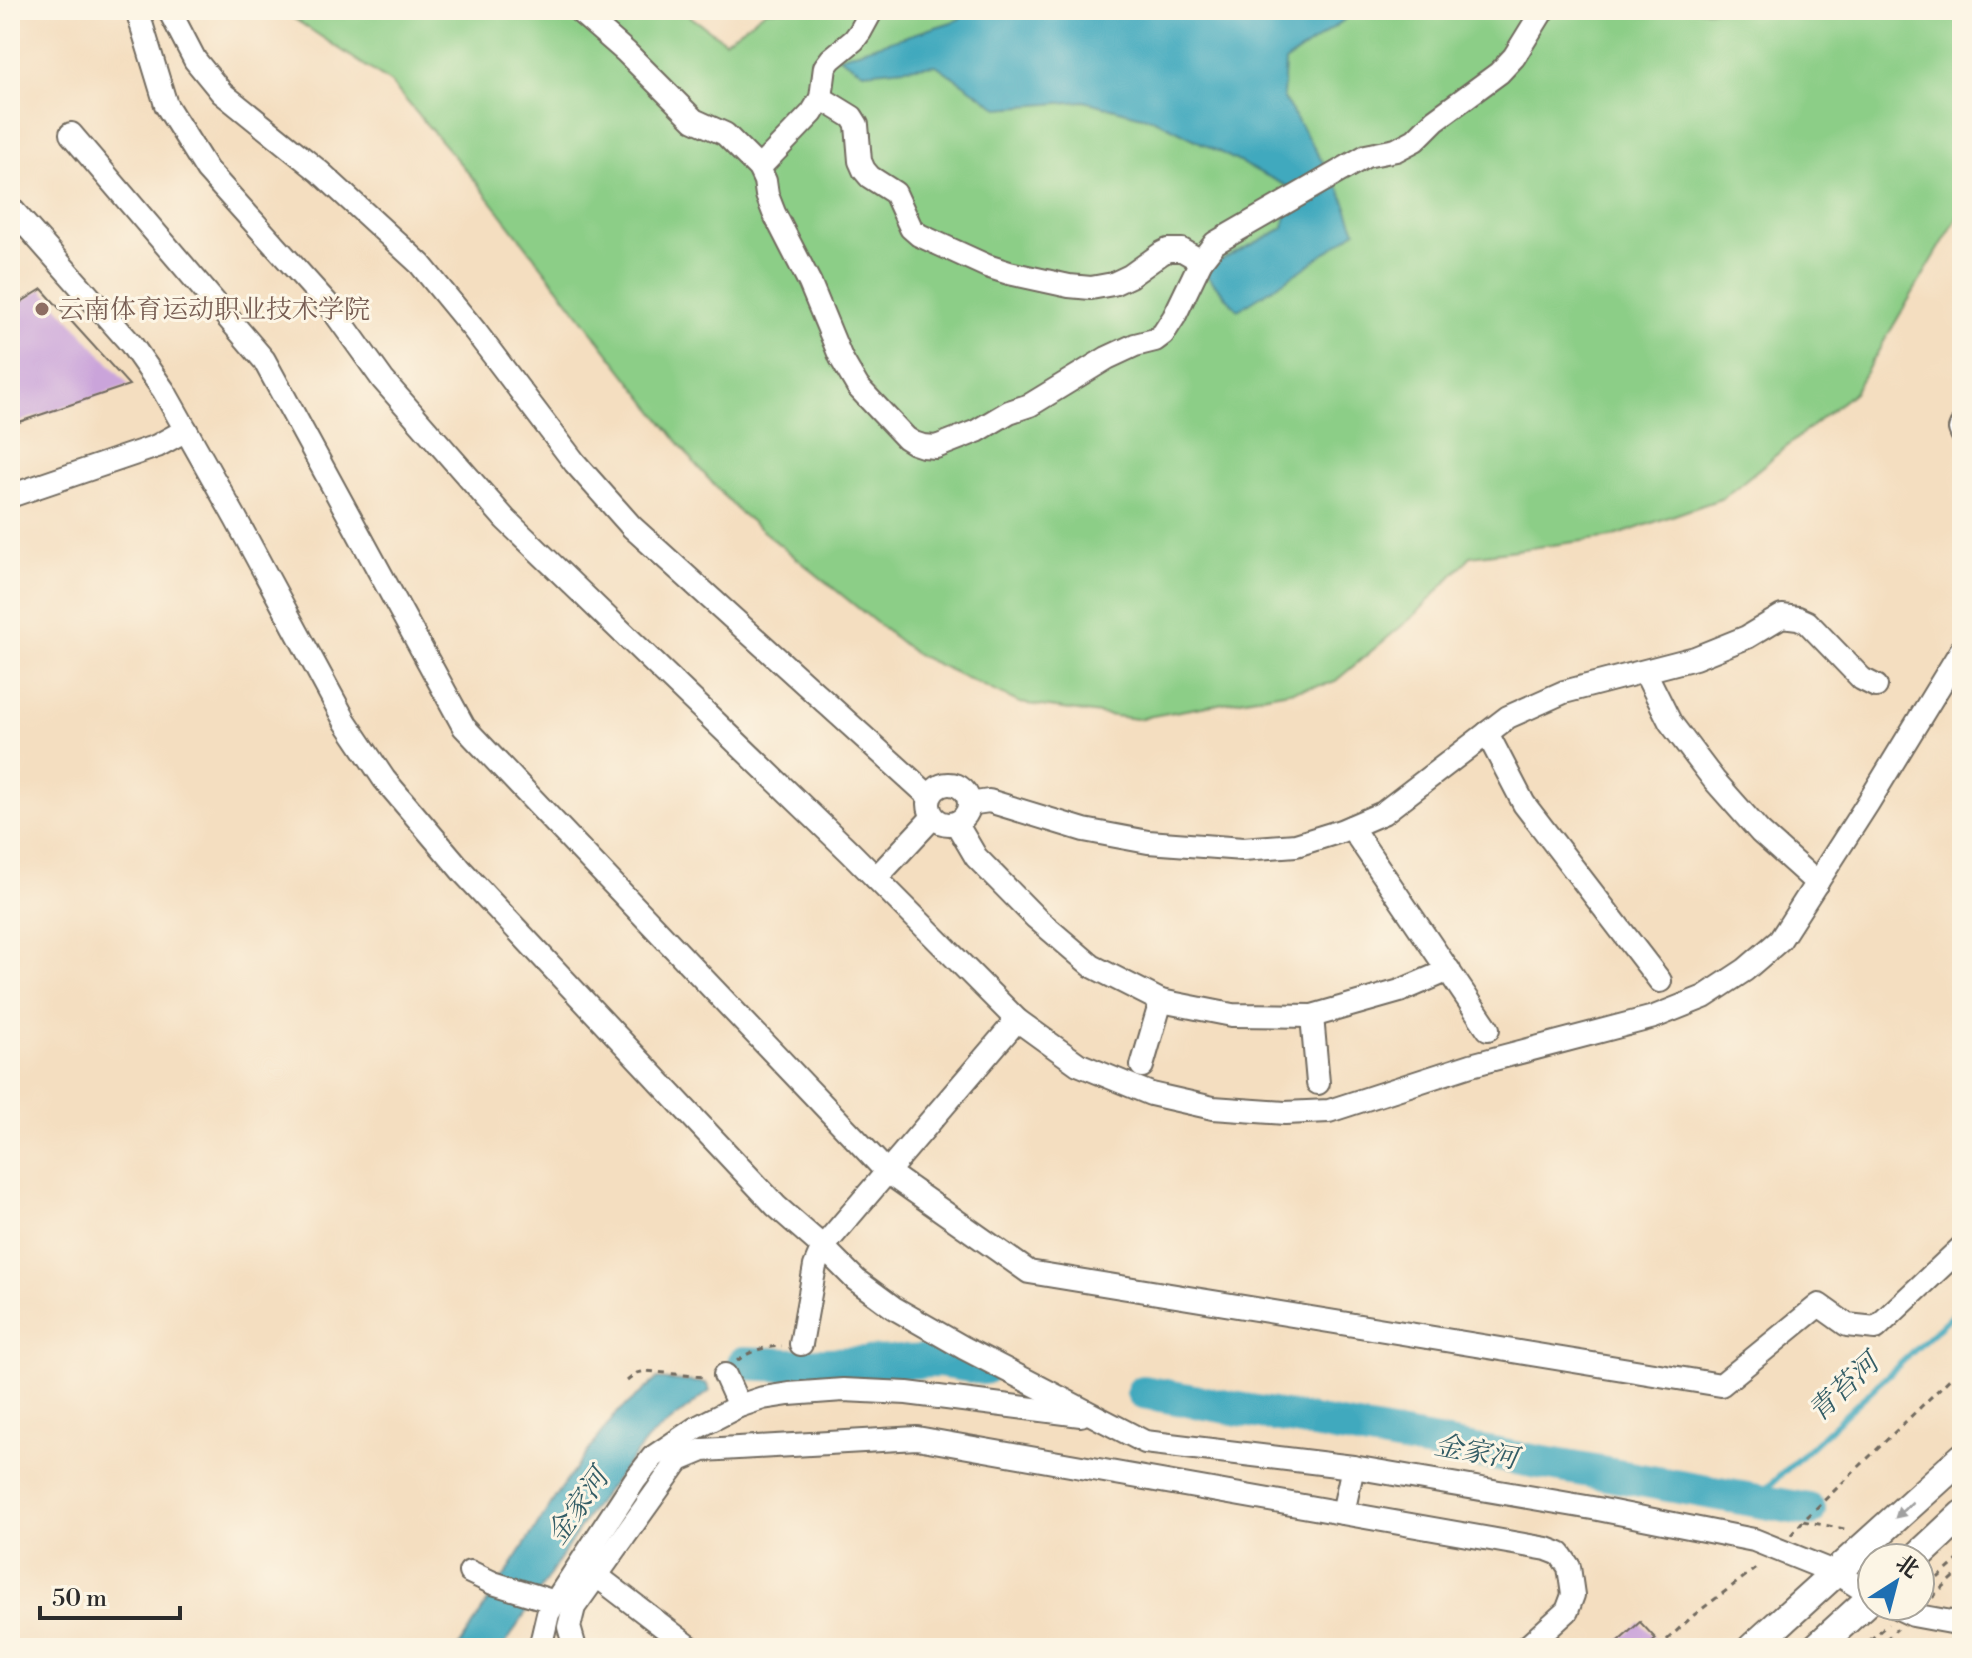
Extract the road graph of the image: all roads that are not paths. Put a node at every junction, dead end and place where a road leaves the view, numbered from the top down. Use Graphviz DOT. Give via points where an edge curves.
graph roads {
  1 [pos="137,10"];
  2 [pos="169,10"];
  3 [pos="578,10"];
  4 [pos="872,10"];
  5 [pos="1543,10"];
  6 [pos="821,98"];
  7 [pos="71,134"];
  8 [pos="759,168"];
  9 [pos="10,207"];
  10 [pos="1201,261"];
  11 [pos="1962,424"];
  12 [pos="186,430"];
  13 [pos="1962,434"];
  14 [pos="10,496"];
  15 [pos="1962,649"];
  16 [pos="1645,672"];
  17 [pos="1876,686"];
  18 [pos="1487,733"];
  19 [pos="969,804"];
  20 [pos="932,807"];
  21 [pos="956,823"];
  22 [pos="1351,827"];
  23 [pos="876,878"];
  24 [pos="1817,883"];
  25 [pos="1449,970"];
  26 [pos="1660,981"];
  27 [pos="1161,1001"];
  28 [pos="1312,1016"];
  29 [pos="1017,1020"];
  30 [pos="1488,1029"];
  31 [pos="1142,1066"];
  32 [pos="1318,1083"];
  33 [pos="887,1172"];
  34 [pos="823,1247"];
  35 [pos="1962,1247"];
  36 [pos="801,1344"];
  37 [pos="725,1375"];
  38 [pos="739,1406"];
  39 [pos="1094,1416"];
  40 [pos="1145,1442"];
  41 [pos="1962,1458"];
  42 [pos="1353,1467"];
  43 [pos="1140,1477"];
  44 [pos="1343,1513"];
  45 [pos="1962,1515"];
  46 [pos="1933,1542"];
  47 [pos="470,1572"];
  48 [pos="1836,1573"];
  49 [pos="597,1576"];
  50 [pos="1856,1586"];
  51 [pos="547,1599"];
  52 [pos="1856,1611"];
  53 [pos="1936,1619"];
  54 [pos="1962,1624"];
  55 [pos="540,1648"];
  56 [pos="575,1648"];
  57 [pos="691,1648"];
  58 [pos="1526,1648"];
  59 [pos="1752,1648"];
  60 [pos="1816,1648"];
  1 -- 23 [label="street" via="166,105 207,170 332,309 383,380 505,519"];
  2 -- 20 [label="street" via="195,60 222,93 320,172 420,264 575,463 632,527"];
  3 -- 8 [label="street" via="694,120 725,134"];
  4 -- 6 [label="street" via="854,40 825,67"];
  5 -- 10 [label="street" via="1499,73 1415,140 1366,156 1215,243"];
  6 -- 8 [label="street"];
  6 -- 10 [label="street" via="852,117 864,170 895,193 911,228 987,266 1091,288 1130,276 1168,250 1182,250"];
  7 -- 33 [label="street" via="264,360 464,727"];
  8 -- 10 [label="street" via="774,213 858,387 906,438 923,446 936,447 977,431 1107,358 1155,340 1174,317"];
  9 -- 12 [label="street" via="131,344"];
  11 -- 13 [label="street"];
  12 -- 14 [label="street" via="157,446"];
  12 -- 34 [label="street" via="345,721 384,779 472,883 776,1206"];
  15 -- 24 [label="street"];
  16 -- 17 [label="street" via="1747,637 1782,616 1807,622 1862,679"];
  16 -- 18 [label="street" via="1564,692 1508,717"];
  16 -- 24 [label="street" via="1670,722 1714,780 1760,832"];
  18 -- 22 [label="street" via="1383,813"];
  18 -- 26 [label="street" via="1524,804"];
  19 -- 20 [label="street" via="964,791 949,784 934,791"];
  19 -- 21 [label="street"];
  19 -- 22 [label="street" via="989,801 1084,830 1148,842 1243,849 1296,845"];
  20 -- 21 [label="street" via="942,824"];
  20 -- 23 [label="street"];
  21 -- 27 [label="street" via="976,857 1036,918 1092,966"];
  22 -- 25 [label="street"];
  23 -- 29 [label="street"];
  24 -- 29 [label="street" via="1780,940 1704,997 1654,1017 1471,1065 1329,1111 1213,1108 1151,1094 1078,1064"];
  25 -- 28 [label="street" via="1400,991"];
  25 -- 30 [label="street"];
  27 -- 28 [label="street" via="1232,1015"];
  27 -- 31 [label="street"];
  28 -- 32 [label="street"];
  29 -- 33 [label="street"];
  33 -- 34 [label="street"];
  33 -- 35 [label="street" via="1029,1272 1721,1385 1819,1305 1847,1325 1876,1328"];
  34 -- 36 [label="street"];
  34 -- 39 [label="street" via="894,1308"];
  37 -- 38 [label="street"];
  38 -- 39 [label="street" via="789,1394 843,1390"];
  38 -- 51 [label="street" via="653,1457"];
  39 -- 40 [label="street"];
  40 -- 42 [label="street"];
  40 -- 43 [label="street"];
  41 -- 48 [label="main road, one-way"];
  42 -- 44 [label="street"];
  42 -- 48 [label="street" via="1754,1540"];
  43 -- 44 [label="street"];
  43 -- 49 [label="street" via="917,1438 703,1450 679,1460"];
  44 -- 58 [label="street" via="1560,1554 1569,1567 1573,1595 1567,1611"];
  45 -- 46 [label="main road"];
  47 -- 51 [label="street"];
  48 -- 50 [label="street"];
  48 -- 59 [label="main road"];
  49 -- 56 [label="street" via="574,1607 569,1627"];
  49 -- 57 [label="street"];
  51 -- 55 [label="street"];
  52 -- 60 [label="main road"];
  53 -- 54 [label="street"];
}
